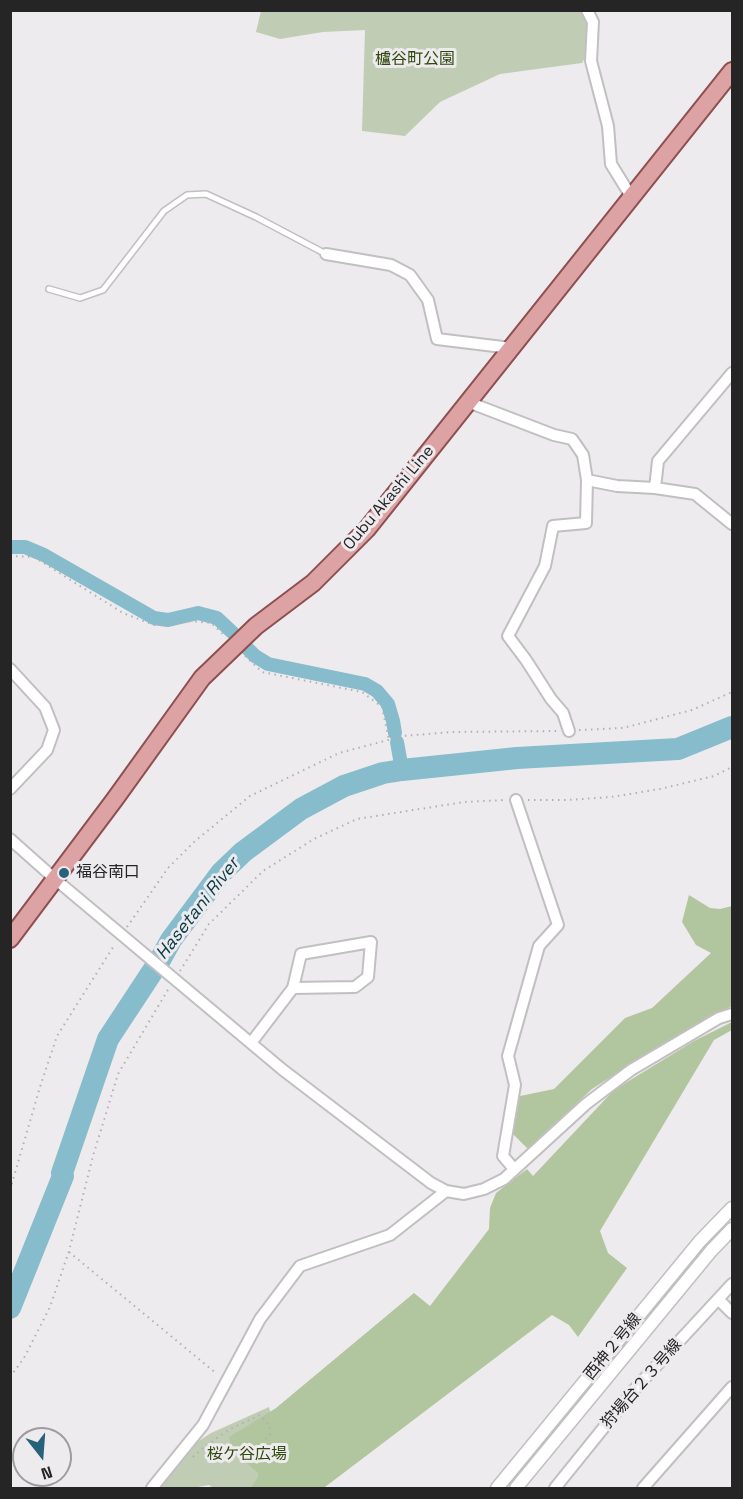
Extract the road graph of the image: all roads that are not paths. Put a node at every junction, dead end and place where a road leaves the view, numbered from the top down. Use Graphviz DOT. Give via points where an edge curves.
graph roads {
  1 [pos="587,10"];
  2 [pos="732,75"];
  3 [pos="632,198"];
  4 [pos="326,254"];
  5 [pos="49,289"];
  6 [pos="511,348"];
  7 [pos="732,373"];
  8 [pos="468,402"];
  9 [pos="588,480"];
  10 [pos="656,488"];
  11 [pos="732,524"];
  12 [pos="10,669"];
  13 [pos="569,731"];
  14 [pos="10,789"];
  15 [pos="516,800"];
  16 [pos="10,839"];
  17 [pos="55,879"];
  18 [pos="10,939"];
  19 [pos="293,988"];
  20 [pos="732,1014"];
  21 [pos="251,1043"];
  22 [pos="514,1169"];
  23 [pos="446,1191"];
  24 [pos="732,1208"];
  25 [pos="732,1229"];
  26 [pos="732,1284"];
  27 [pos="718,1299"];
  28 [pos="732,1313"];
  29 [pos="732,1387"];
  30 [pos="152,1488"];
  31 [pos="497,1488"];
  32 [pos="516,1488"];
  33 [pos="555,1488"];
  34 [pos="643,1488"];
  1 -- 3 [label="street" via="593,22 591,61 608,126 611,164"];
  2 -- 3 [label="main road, Oubu Akashi Line"];
  3 -- 6 [label="main road, Oubu Akashi Line"];
  4 -- 5 [label="lane" via="206,194 187,195 164,211 103,290 80,298"];
  4 -- 6 [label="street" via="391,266 410,275 428,300 437,339"];
  6 -- 8 [label="main road, Oubu Akashi Line"];
  7 -- 10 [label="street" via="658,461"];
  8 -- 9 [label="street" via="572,439 583,455"];
  8 -- 17 [label="main road, Oubu Akashi Line" via="367,529 313,583 256,626 202,678"];
  9 -- 10 [label="street"];
  9 -- 13 [label="street" via="586,523 553,526 545,566 508,636 562,713"];
  10 -- 11 [label="street" via="696,494"];
  12 -- 14 [label="street" via="45,707 54,730 47,750"];
  15 -- 22 [label="street" via="558,925 539,946 508,1056 515,1085 503,1156"];
  16 -- 17 [label="street"];
  17 -- 18 [label="main road, Oubu Akashi Line"];
  17 -- 21 [label="street"];
  19 -- 19 [label="street" via="301,954 371,942 368,977 355,987"];
  19 -- 21 [label="street"];
  20 -- 22 [label="street" via="632,1070 586,1104"];
  21 -- 23 [label="street"];
  22 -- 23 [label="street" via="484,1189 464,1194"];
  23 -- 30 [label="street" via="390,1235 300,1266 260,1318 203,1425"];
  24 -- 31 [label="street, 西神２号線" via="700,1241"];
  25 -- 32 [label="street, 西神２号線"];
  26 -- 27 [label="street, 狩場台２３号線"];
  27 -- 28 [label="street"];
  27 -- 33 [label="street, 狩場台２３号線" via="634,1390"];
  29 -- 34 [label="street"];
}
